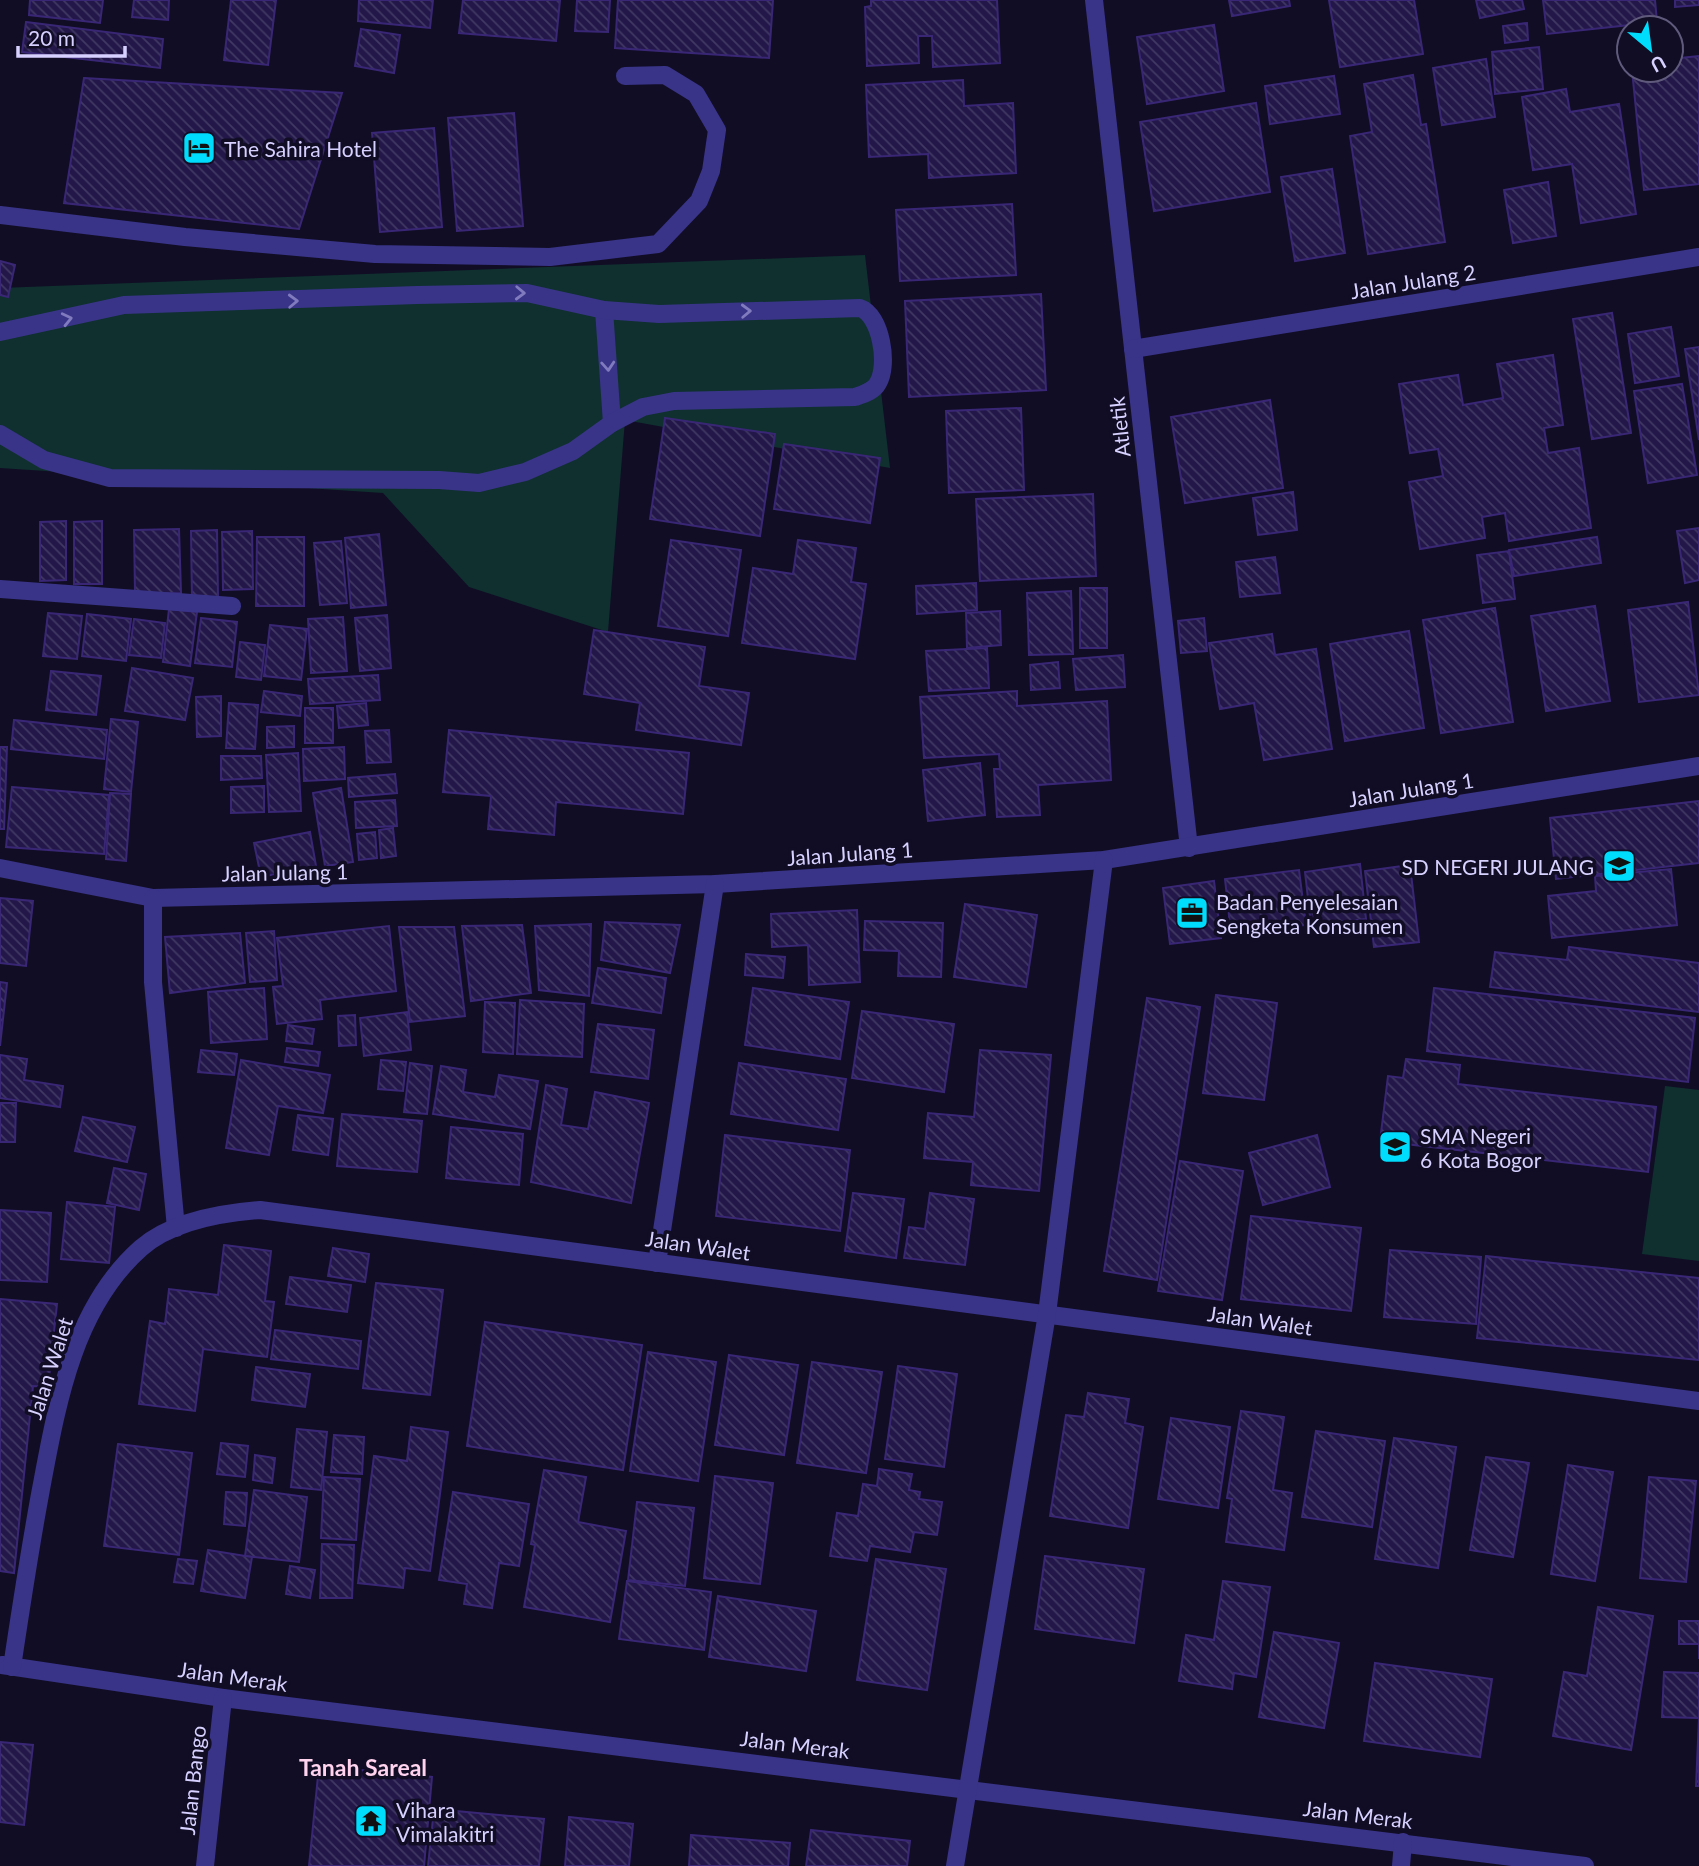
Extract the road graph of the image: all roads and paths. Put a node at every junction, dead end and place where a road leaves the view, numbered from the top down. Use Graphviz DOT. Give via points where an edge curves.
graph roads {
  1 [pos="1094,0"];
  2 [pos="625,76"];
  3 [pos="0,215"];
  4 [pos="1699,257"];
  5 [pos="604,310"];
  6 [pos="0,332"];
  7 [pos="1133,349"];
  8 [pos="612,423"];
  9 [pos="0,434"];
  10 [pos="0,589"];
  11 [pos="232,606"];
  12 [pos="1699,766"];
  13 [pos="1189,848"];
  14 [pos="1104,860"];
  15 [pos="0,868"];
  16 [pos="715,884"];
  17 [pos="153,898"];
  18 [pos="176,1228"];
  19 [pos="657,1263"];
  20 [pos="1047,1314"];
  21 [pos="1699,1401"];
  22 [pos="6,1666"];
  23 [pos="223,1698"];
  24 [pos="967,1788"];
  25 [pos="1403,1842"];
  26 [pos="205,1866"];
  27 [pos="955,1866"];
  28 [pos="1401,1866"];
  29 [pos="1585,1866"];
  1 -- 7 [label="street, Atletik"];
  2 -- 3 [label="street" via="665,75 696,93 717,130 711,171 699,201 658,244 550,257 375,254"];
  4 -- 7 [label="street, Jalan Julang 2"];
  6 -- 5 [label="street, one-way" via="124,305 527,293"];
  5 -- 8 [label="street, one-way"];
  5 -- 8 [label="street, one-way" via="659,314 860,308 869,311 879,328 882,373 878,384 855,397 674,401 643,407"];
  7 -- 13 [label="street, Atletik"];
  8 -- 9 [label="street" via="561,456 525,472 479,483 110,478 44,460"];
  10 -- 11 [label="street"];
  12 -- 13 [label="street, Jalan Julang 1"];
  13 -- 14 [label="street, Jalan Julang 1"];
  14 -- 16 [label="street, Jalan Julang 1"];
  14 -- 20 [label="street"];
  15 -- 17 [label="street, Jalan Julang 1"];
  16 -- 17 [label="street, Jalan Julang 1"];
  16 -- 19 [label="street"];
  17 -- 18 [label="street" via="153,982"];
  18 -- 19 [label="street, Jalan Walet" via="229,1212 260,1210"];
  18 -- 22 [label="street, Jalan Walet" via="142,1247 110,1280 88,1317 53,1425"];
  19 -- 20 [label="street, Jalan Walet"];
  20 -- 21 [label="street, Jalan Walet"];
  20 -- 24 [label="street"];
  22 -- 23 [label="street, Jalan Merak"];
  23 -- 24 [label="street, Jalan Merak"];
  23 -- 26 [label="street, Jalan Bango"];
  24 -- 25 [label="street, Jalan Merak"];
  24 -- 27 [label="street"];
  25 -- 28 [label="street"];
  25 -- 29 [label="street, Jalan Merak"];
}
